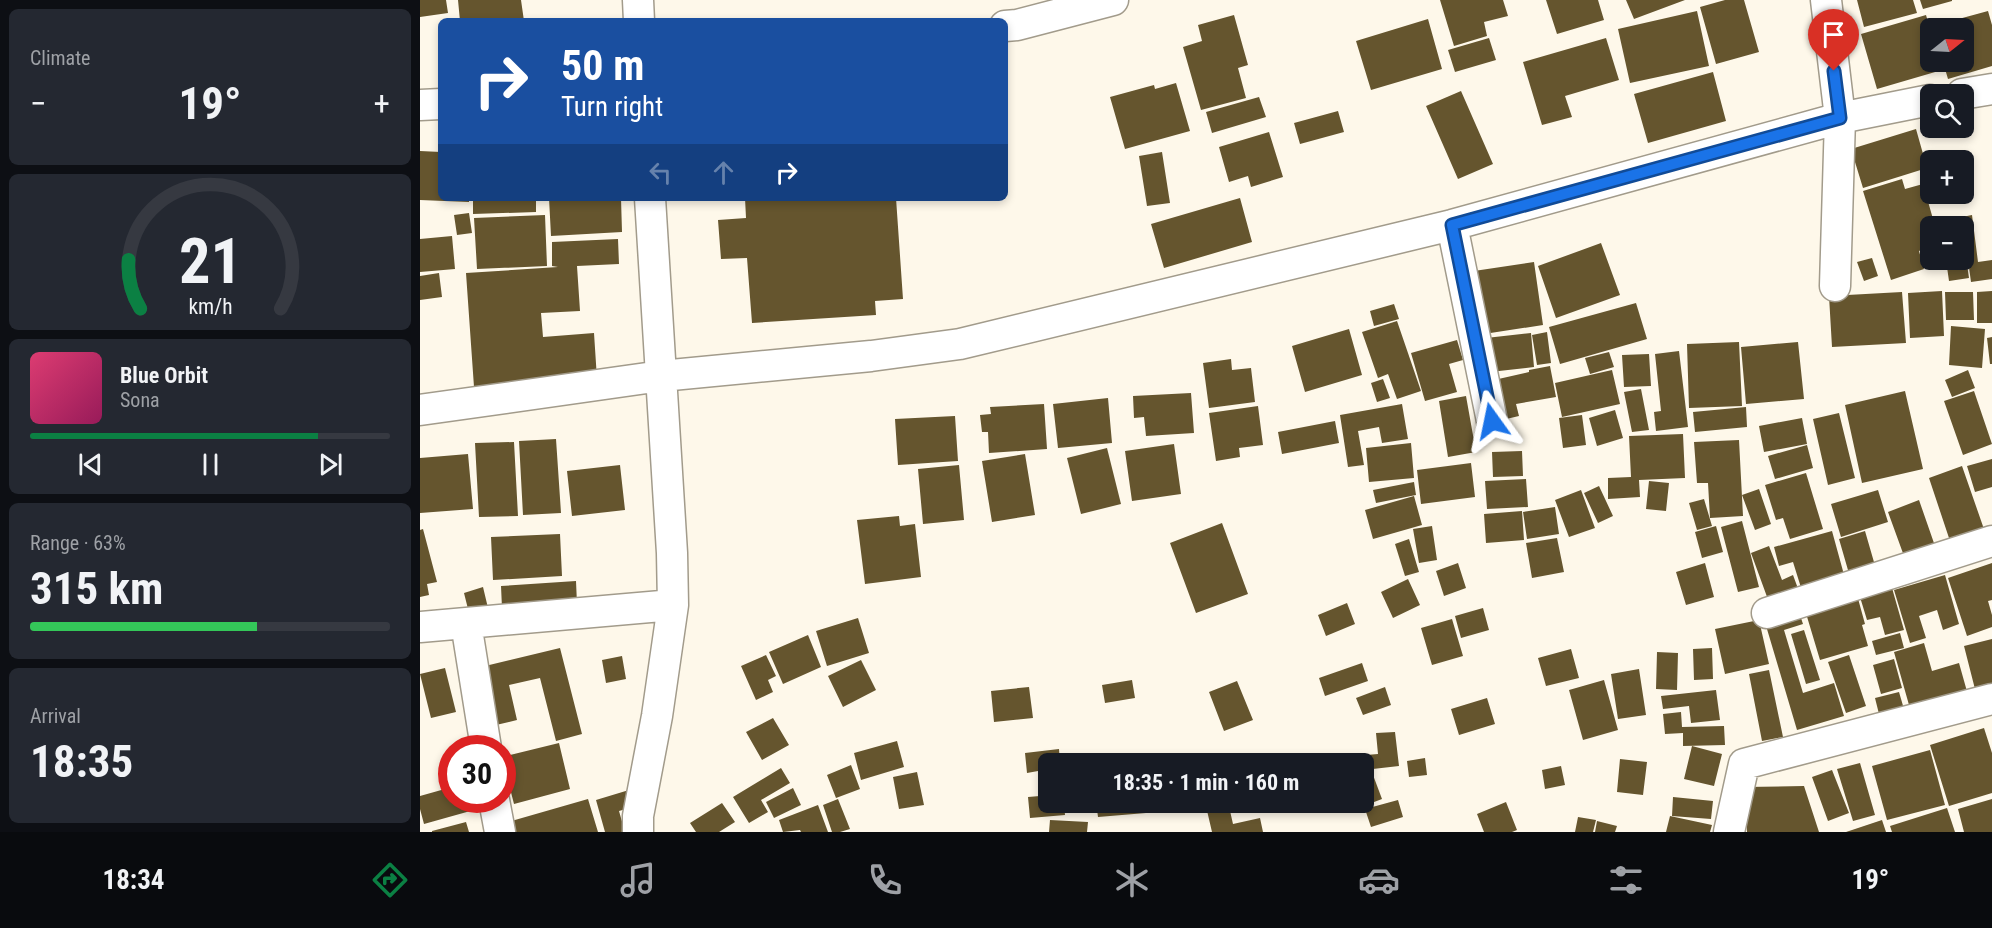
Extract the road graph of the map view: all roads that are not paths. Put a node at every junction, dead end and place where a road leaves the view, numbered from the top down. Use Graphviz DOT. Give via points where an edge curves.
graph roads {
  1 [pos="638,0"];
  2 [pos="1113,0"];
  3 [pos="1826,0"];
  4 [pos="639,18"];
  5 [pos="1008,26"];
  6 [pos="1992,89"];
  7 [pos="1974,92"];
  8 [pos="1920,102"];
  9 [pos="438,104"];
  10 [pos="420,105"];
  11 [pos="1840,118"];
  12 [pos="650,201"];
  13 [pos="1452,225"];
  14 [pos="1835,286"];
  15 [pos="661,376"];
  16 [pos="420,410"];
  17 [pos="1492,421"];
  18 [pos="1992,541"];
  19 [pos="673,605"];
  20 [pos="1767,613"];
  21 [pos="466,623"];
  22 [pos="420,627"];
  23 [pos="1992,699"];
  24 [pos="484,735"];
  25 [pos="496,813"];
  26 [pos="500,832"];
  27 [pos="638,832"];
  28 [pos="1729,832"];
  1 -- 4 [label="street"];
  2 -- 5 [label="street"];
  3 -- 11 [label="street"];
  6 -- 7 [label="street"];
  8 -- 11 [label="street"];
  9 -- 10 [label="street"];
  11 -- 13 [label="street"];
  11 -- 14 [label="street"];
  12 -- 15 [label="street"];
  13 -- 15 [label="street" via="960,344"];
  13 -- 17 [label="street"];
  15 -- 16 [label="street"];
  15 -- 19 [label="street"];
  18 -- 20 [label="street"];
  19 -- 21 [label="street"];
  19 -- 27 [label="street"];
  21 -- 22 [label="street"];
  21 -- 24 [label="street"];
  23 -- 28 [label="street" via="1744,764"];
  25 -- 26 [label="street"];
}
